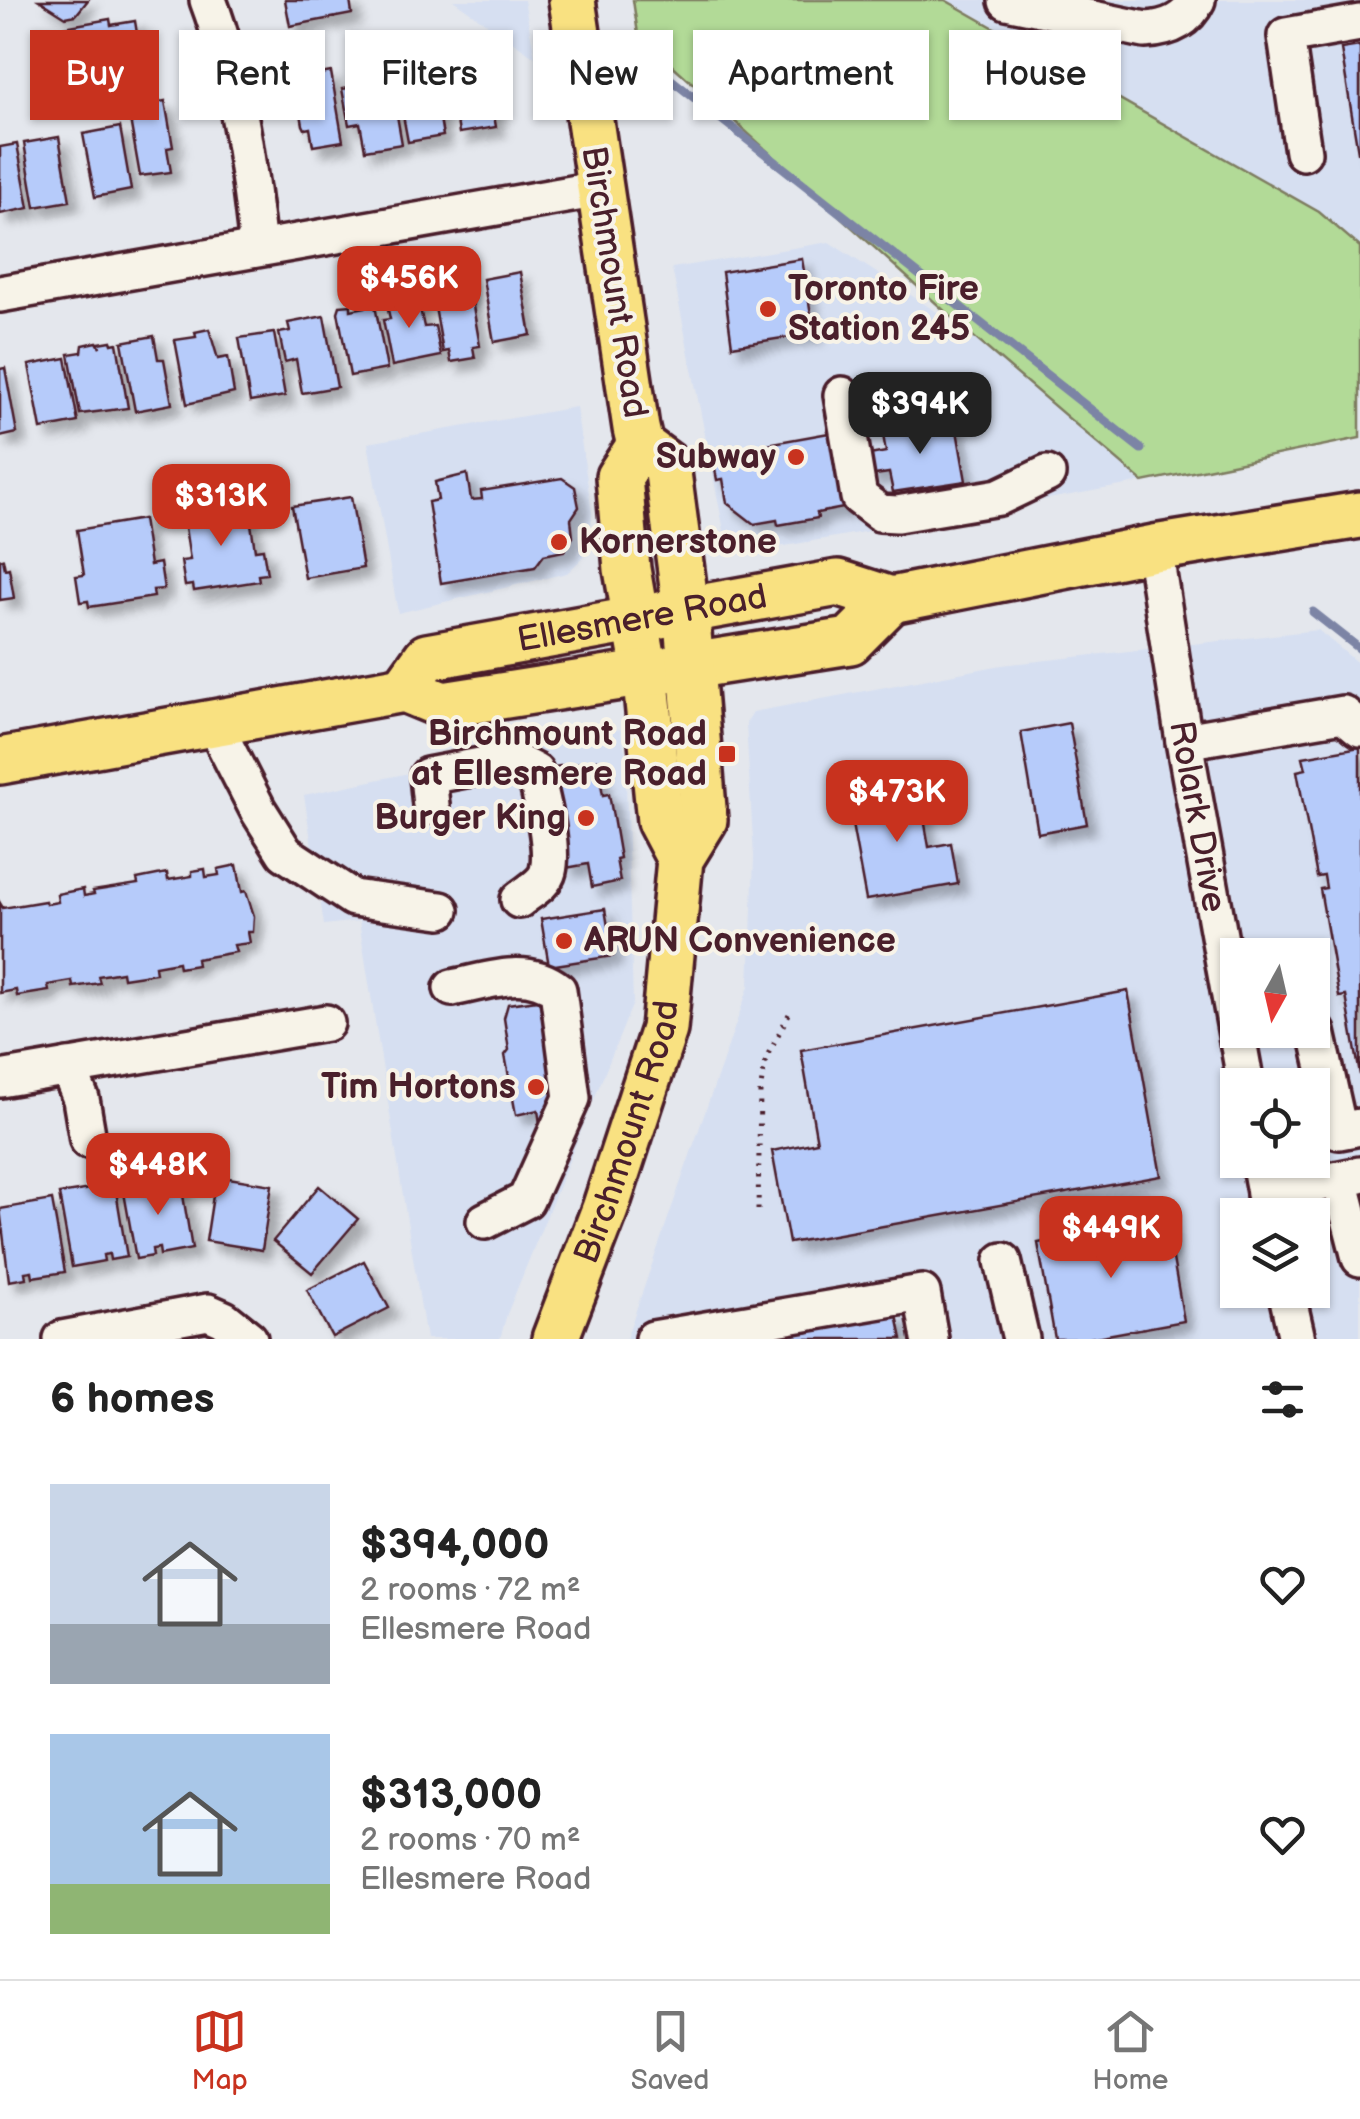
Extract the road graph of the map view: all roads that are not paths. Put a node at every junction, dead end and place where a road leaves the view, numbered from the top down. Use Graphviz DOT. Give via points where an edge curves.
graph roads {
  1 [pos="208,0"];
  2 [pos="572,0"];
  3 [pos="1006,0"];
  4 [pos="1197,0"];
  5 [pos="1360,23"];
  6 [pos="1303,152"];
  7 [pos="600,189"];
  8 [pos="258,248"];
  9 [pos="0,294"];
  10 [pos="842,395"];
  11 [pos="640,445"];
  12 [pos="1047,474"];
  13 [pos="1360,515"];
  14 [pos="1154,548"];
  15 [pos="891,600"];
  16 [pos="686,609"];
  17 [pos="637,618"];
  18 [pos="690,666"];
  19 [pos="645,672"];
  20 [pos="404,689"];
  21 [pos="213,722"];
  22 [pos="1360,728"];
  23 [pos="1184,740"];
  24 [pos="0,761"];
  25 [pos="431,805"];
  26 [pos="680,859"];
  27 [pos="519,900"];
  28 [pos="441,910"];
  29 [pos="452,988"];
  30 [pos="326,1022"];
  31 [pos="1320,1048"];
  32 [pos="68,1068"];
  33 [pos="1243,1068"];
  34 [pos="0,1079"];
  35 [pos="1335,1117"];
  36 [pos="88,1140"];
  37 [pos="1350,1177"];
  38 [pos="1264,1190"];
  39 [pos="485,1221"];
  40 [pos="1360,1258"];
  41 [pos="1004,1261"];
  42 [pos="1289,1308"];
  43 [pos="568,1334"];
  44 [pos="1295,1338"];
  45 [pos="62,1339"];
  46 [pos="249,1339"];
  47 [pos="653,1339"];
  48 [pos="930,1339"];
  49 [pos="1021,1339"];
  1 -- 8 [label="street" via="223,39"];
  2 -- 7 [label="main road, Birchmount Road"];
  3 -- 4 [label="street" via="1145,30 1184,18"];
  5 -- 6 [label="street" via="1286,36"];
  7 -- 8 [label="street"];
  7 -- 11 [label="main road, Birchmount Road"];
  8 -- 9 [label="street"];
  10 -- 12 [label="street" via="859,497 880,512 999,497"];
  11 -- 16 [label="main road, Birchmount Road" via="667,465"];
  11 -- 17 [label="main road, Birchmount Road" via="619,477"];
  13 -- 14 [label="main road, Ellesmere Road"];
  14 -- 15 [label="main road, Ellesmere Road"];
  14 -- 23 [label="street, Rolark Drive"];
  15 -- 16 [label="main road, Ellesmere Road" via="838,583"];
  15 -- 18 [label="main road, Ellesmere Road" via="850,641"];
  16 -- 17 [label="main road, Ellesmere Road"];
  16 -- 18 [label="main road, Birchmount Road"];
  17 -- 19 [label="main road, Birchmount Road"];
  17 -- 20 [label="main road, Ellesmere Road" via="427,657"];
  18 -- 19 [label="main road, Ellesmere Road"];
  18 -- 26 [label="main road, Birchmount Road" via="704,820"];
  19 -- 20 [label="main road, Ellesmere Road" via="443,705"];
  19 -- 26 [label="main road, Birchmount Road" via="660,821"];
  20 -- 21 [label="main road, Ellesmere Road"];
  21 -- 24 [label="main road, Ellesmere Road"];
  21 -- 28 [label="street" via="285,852 353,898"];
  22 -- 23 [label="street" via="1343,714"];
  23 -- 33 [label="street, Rolark Drive"];
  25 -- 27 [label="street" via="428,776 512,760 535,772 548,871"];
  26 -- 43 [label="main road, Birchmount Road" via="664,1029"];
  29 -- 39 [label="street" via="519,976 541,977 558,990 572,1098 526,1200"];
  30 -- 32 [label="street"];
  31 -- 35 [label="street"];
  32 -- 34 [label="street"];
  32 -- 36 [label="street"];
  37 -- 38 [label="street"];
  37 -- 40 [label="street"];
  41 -- 49 [label="street"];
  42 -- 44 [label="street"];
  45 -- 46 [label="street" via="208,1312"];
  47 -- 48 [label="street" via="922,1293"];
}
